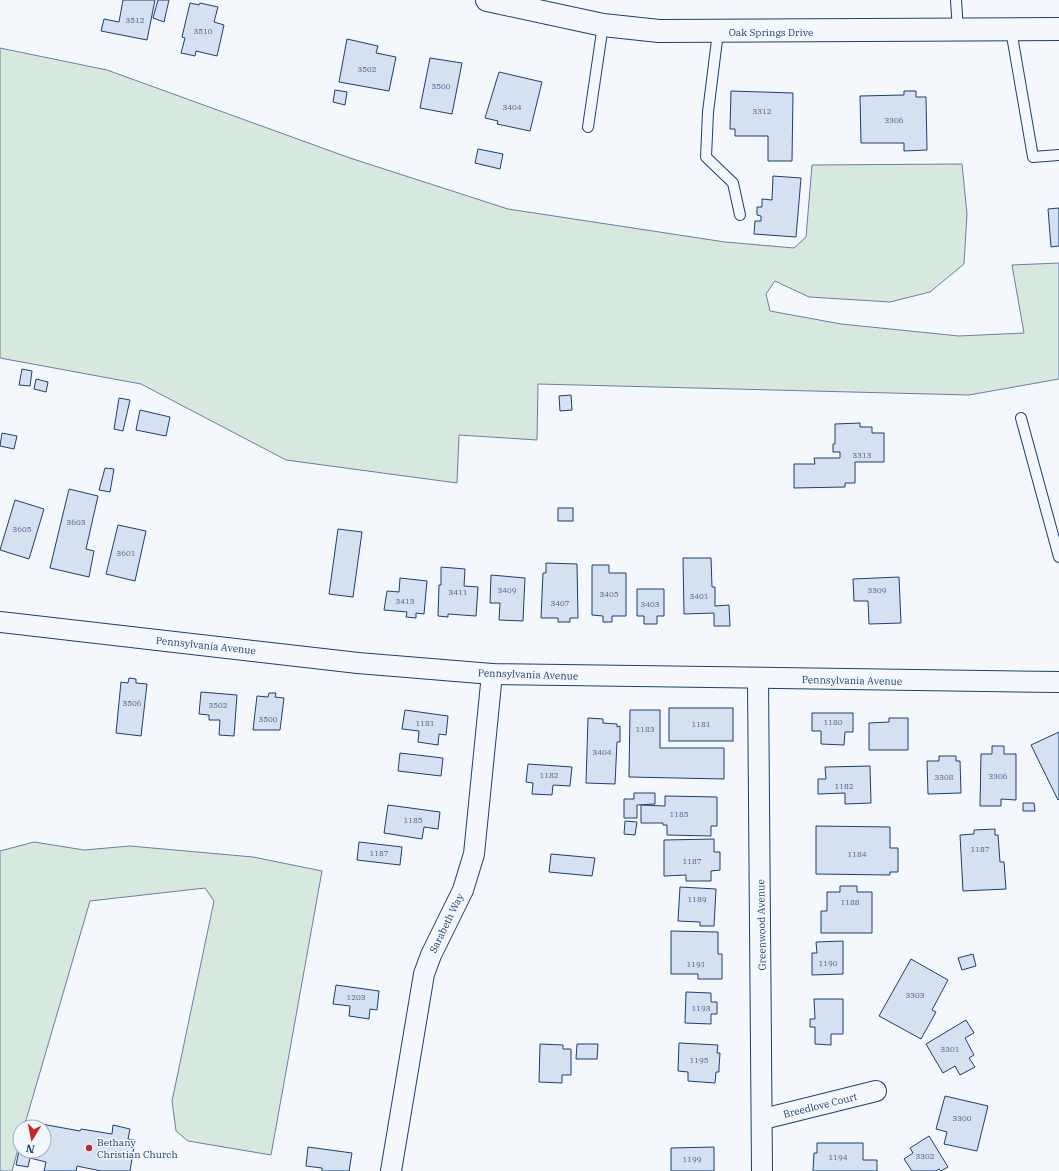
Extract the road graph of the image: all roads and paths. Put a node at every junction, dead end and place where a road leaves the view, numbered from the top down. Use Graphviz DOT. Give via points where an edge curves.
graph roads {
  1 [pos="487,0"];
  2 [pos="956,0"];
  3 [pos="603,25"];
  4 [pos="1059,29"];
  5 [pos="958,30"];
  6 [pos="1010,30"];
  7 [pos="718,32"];
  8 [pos="588,127"];
  9 [pos="1059,155"];
  10 [pos="740,215"];
  11 [pos="1021,418"];
  12 [pos="1059,557"];
  13 [pos="0,622"];
  14 [pos="492,674"];
  15 [pos="758,679"];
  16 [pos="1059,682"];
  17 [pos="876,1091"];
  18 [pos="763,1119"];
  19 [pos="391,1171"];
  20 [pos="762,1171"];
  1 -- 3 [label="street, Oak Springs Drive"];
  2 -- 5 [label="lane"];
  3 -- 7 [label="street, Oak Springs Drive" via="659,31"];
  3 -- 8 [label="lane"];
  4 -- 6 [label="street, Oak Springs Drive"];
  5 -- 6 [label="street, Oak Springs Drive"];
  5 -- 7 [label="street, Oak Springs Drive"];
  6 -- 9 [label="lane" via="1033,157"];
  7 -- 10 [label="lane" via="708,112 706,157 732,183"];
  11 -- 12 [label="lane"];
  13 -- 14 [label="street, Pennsylvania Avenue" via="358,662"];
  14 -- 15 [label="street, Pennsylvania Avenue"];
  14 -- 19 [label="street, Sarabeth Way" via="474,854 463,890 424,974"];
  15 -- 16 [label="street, Pennsylvania Avenue"];
  15 -- 18 [label="street, Greenwood Avenue"];
  17 -- 18 [label="street, Breedlove Court"];
  18 -- 20 [label="street, Greenwood Avenue"];
}
